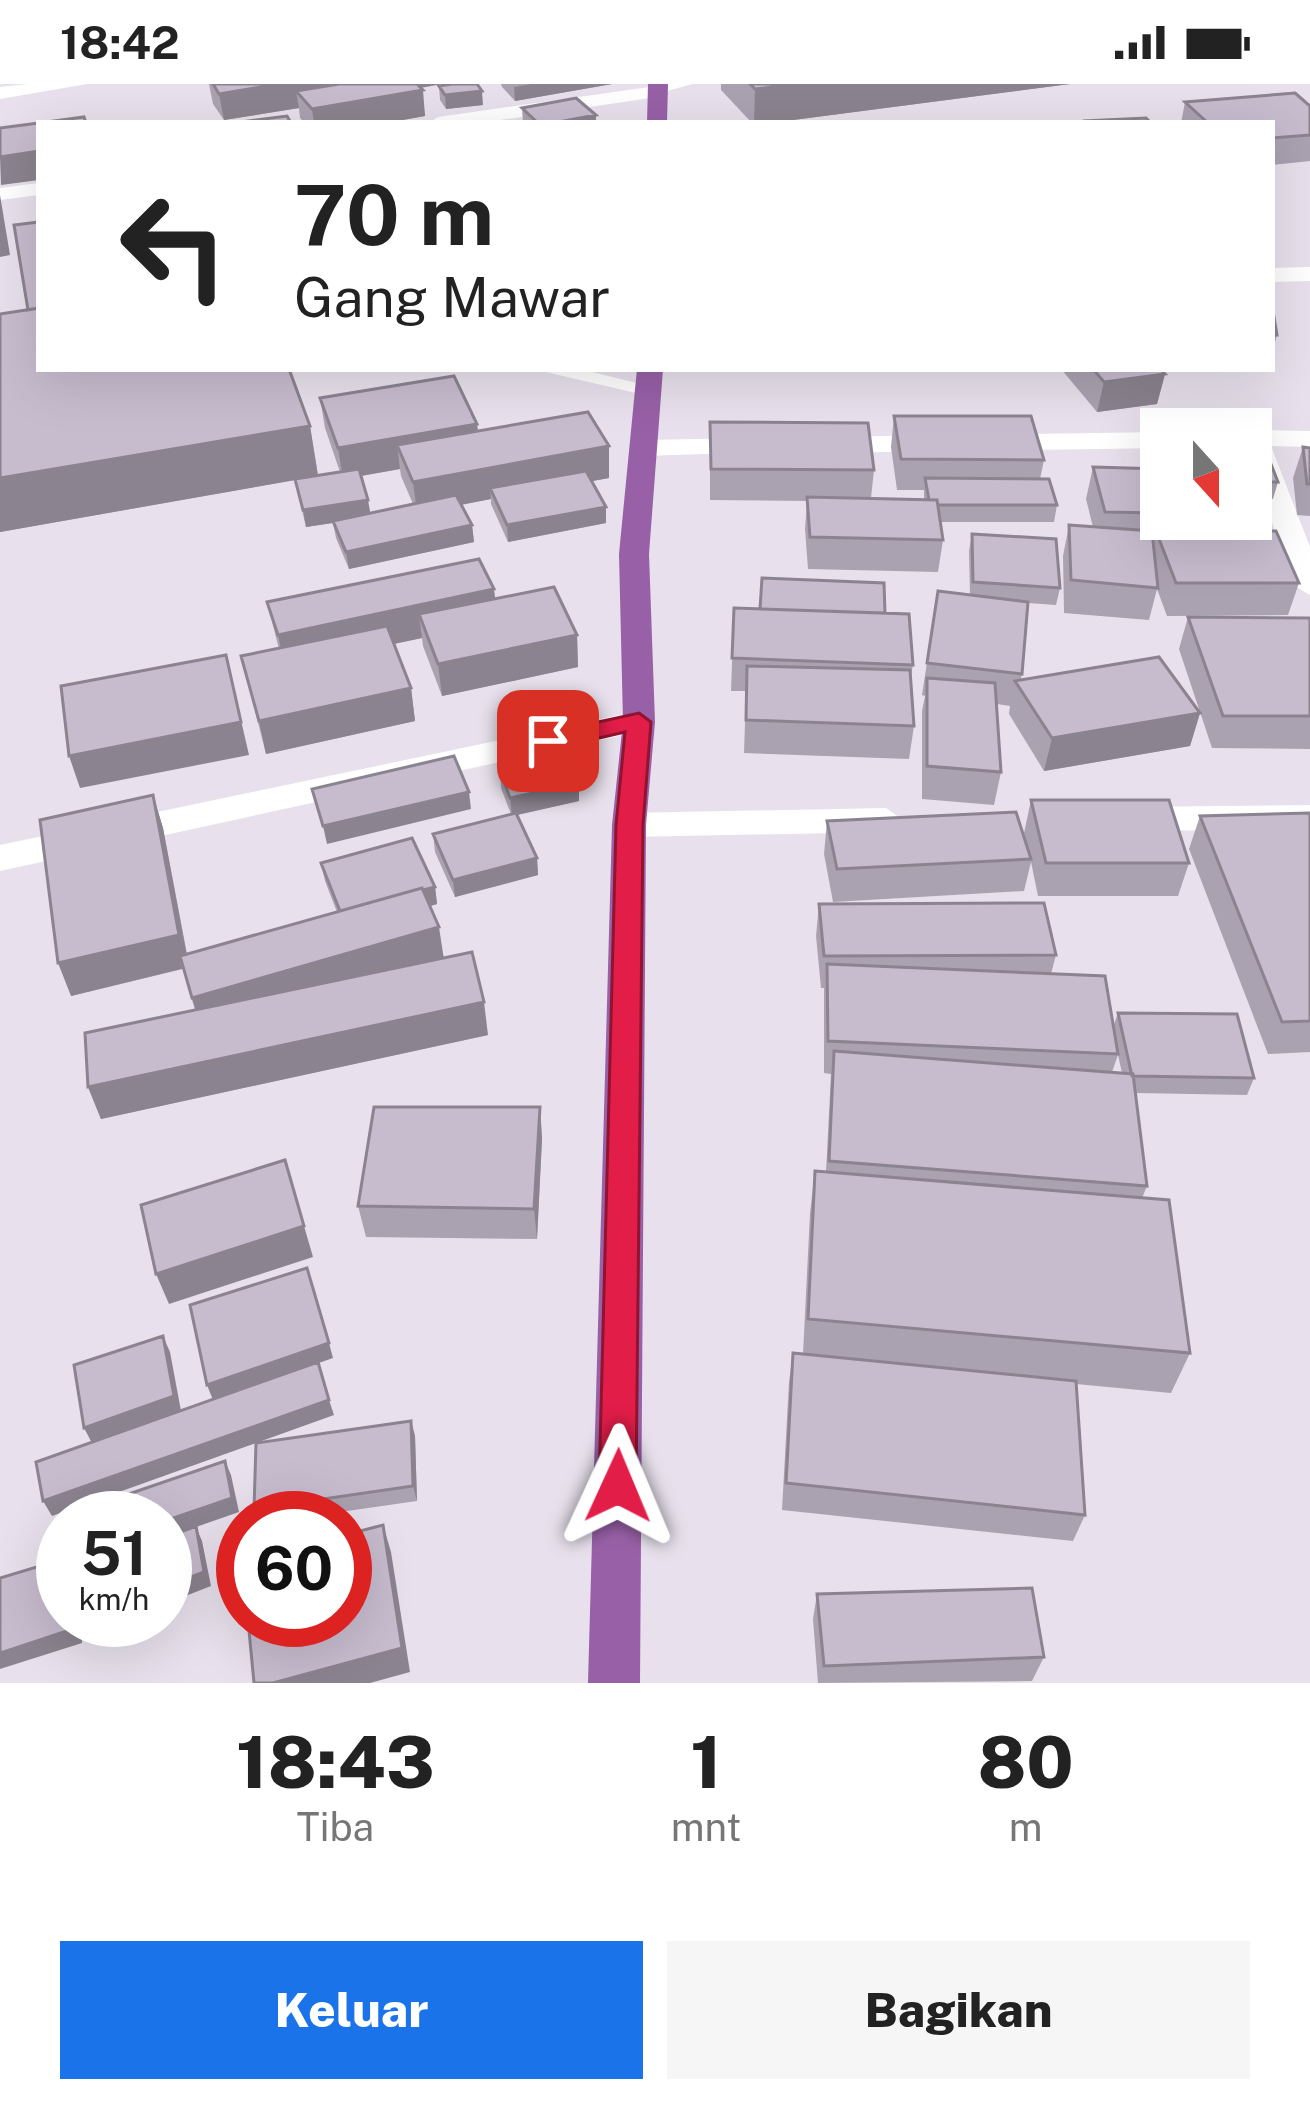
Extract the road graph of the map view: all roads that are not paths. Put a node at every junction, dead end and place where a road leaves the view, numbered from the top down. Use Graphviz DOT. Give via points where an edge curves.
graph roads {
  1 [pos="77,84"];
  2 [pos="682,84"];
  3 [pos="658,88"];
  4 [pos="0,93"];
  5 [pos="458,120"];
  6 [pos="657,120"];
  7 [pos="36,189"];
  8 [pos="0,194"];
  9 [pos="1310,274"];
  10 [pos="1275,275"];
  11 [pos="576,372"];
  12 [pos="650,379"];
  13 [pos="1272,438"];
  14 [pos="1310,439"];
  15 [pos="1140,440"];
  16 [pos="643,448"];
  17 [pos="1272,487"];
  18 [pos="1310,586"];
  19 [pos="639,722"];
  20 [pos="1310,817"];
  21 [pos="1096,819"];
  22 [pos="929,820"];
  23 [pos="629,825"];
  24 [pos="0,859"];
  25 [pos="605,1680"];
  1 -- 4 [label="street"];
  2 -- 3 [label="street"];
  3 -- 5 [label="street"];
  3 -- 6 [label="main road"];
  7 -- 8 [label="street"];
  9 -- 10 [label="street"];
  11 -- 12 [label="lane"];
  12 -- 16 [label="main road"];
  13 -- 14 [label="street"];
  15 -- 16 [label="street"];
  16 -- 19 [label="main road" via="634,554"];
  17 -- 18 [label="street"];
  19 -- 23 [label="main road"];
  19 -- 24 [label="street"];
  20 -- 21 [label="street"];
  22 -- 23 [label="street"];
  23 -- 25 [label="main road"];
}
